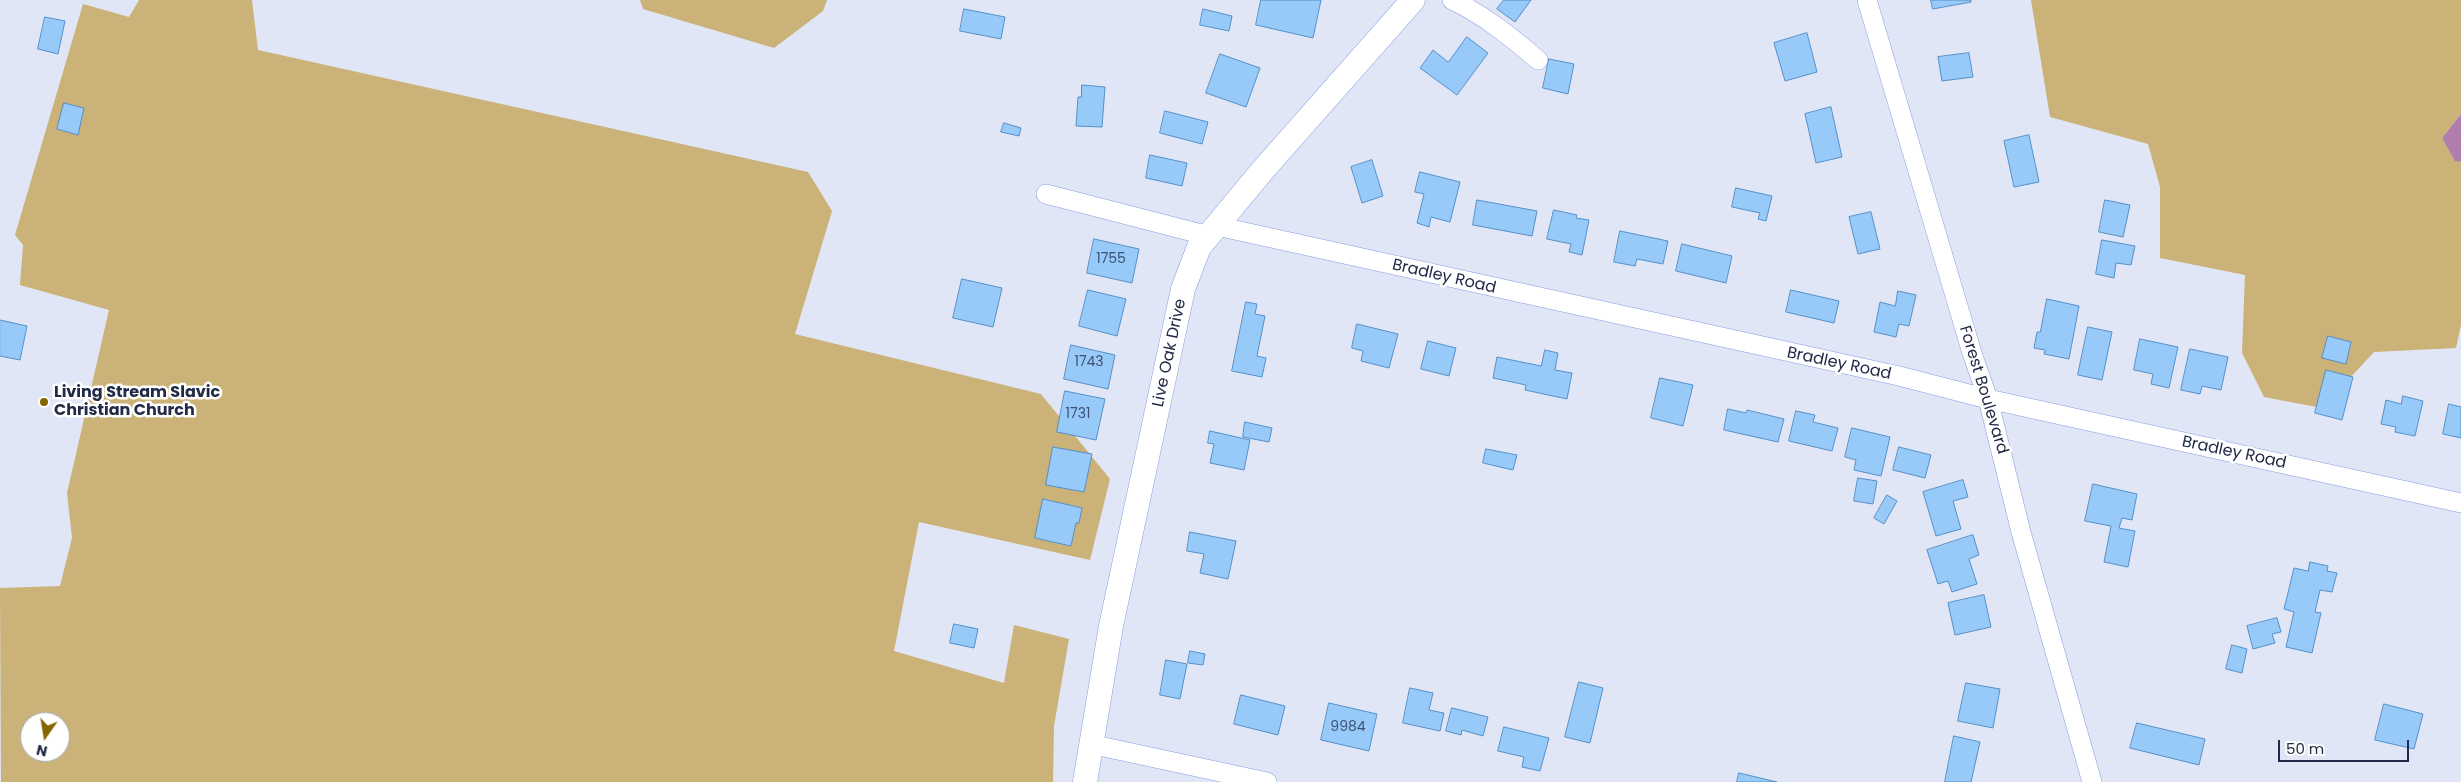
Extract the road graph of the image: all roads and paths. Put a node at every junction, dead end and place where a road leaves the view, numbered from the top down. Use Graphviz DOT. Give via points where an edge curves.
graph roads {
  1 [pos="1413,0"];
  2 [pos="1452,0"];
  3 [pos="1867,0"];
  4 [pos="1538,60"];
  5 [pos="1046,194"];
  6 [pos="1213,231"];
  7 [pos="1988,399"];
  8 [pos="2461,504"];
  9 [pos="1090,744"];
  10 [pos="1085,782"];
  11 [pos="1267,782"];
  12 [pos="2092,782"];
  1 -- 6 [label="main road, Live Oak Drive"];
  2 -- 4 [label="street" via="1503,30"];
  3 -- 7 [label="street, Forest Boulevard"];
  5 -- 6 [label="street, Bradley Road"];
  6 -- 7 [label="street, Bradley Road" via="1899,376"];
  6 -- 9 [label="main road, Live Oak Drive" via="1199,247 1183,289 1111,626"];
  7 -- 8 [label="street, Bradley Road"];
  7 -- 12 [label="street, Forest Boulevard"];
  9 -- 10 [label="main road, Live Oak Drive"];
  9 -- 11 [label="street"];
}
